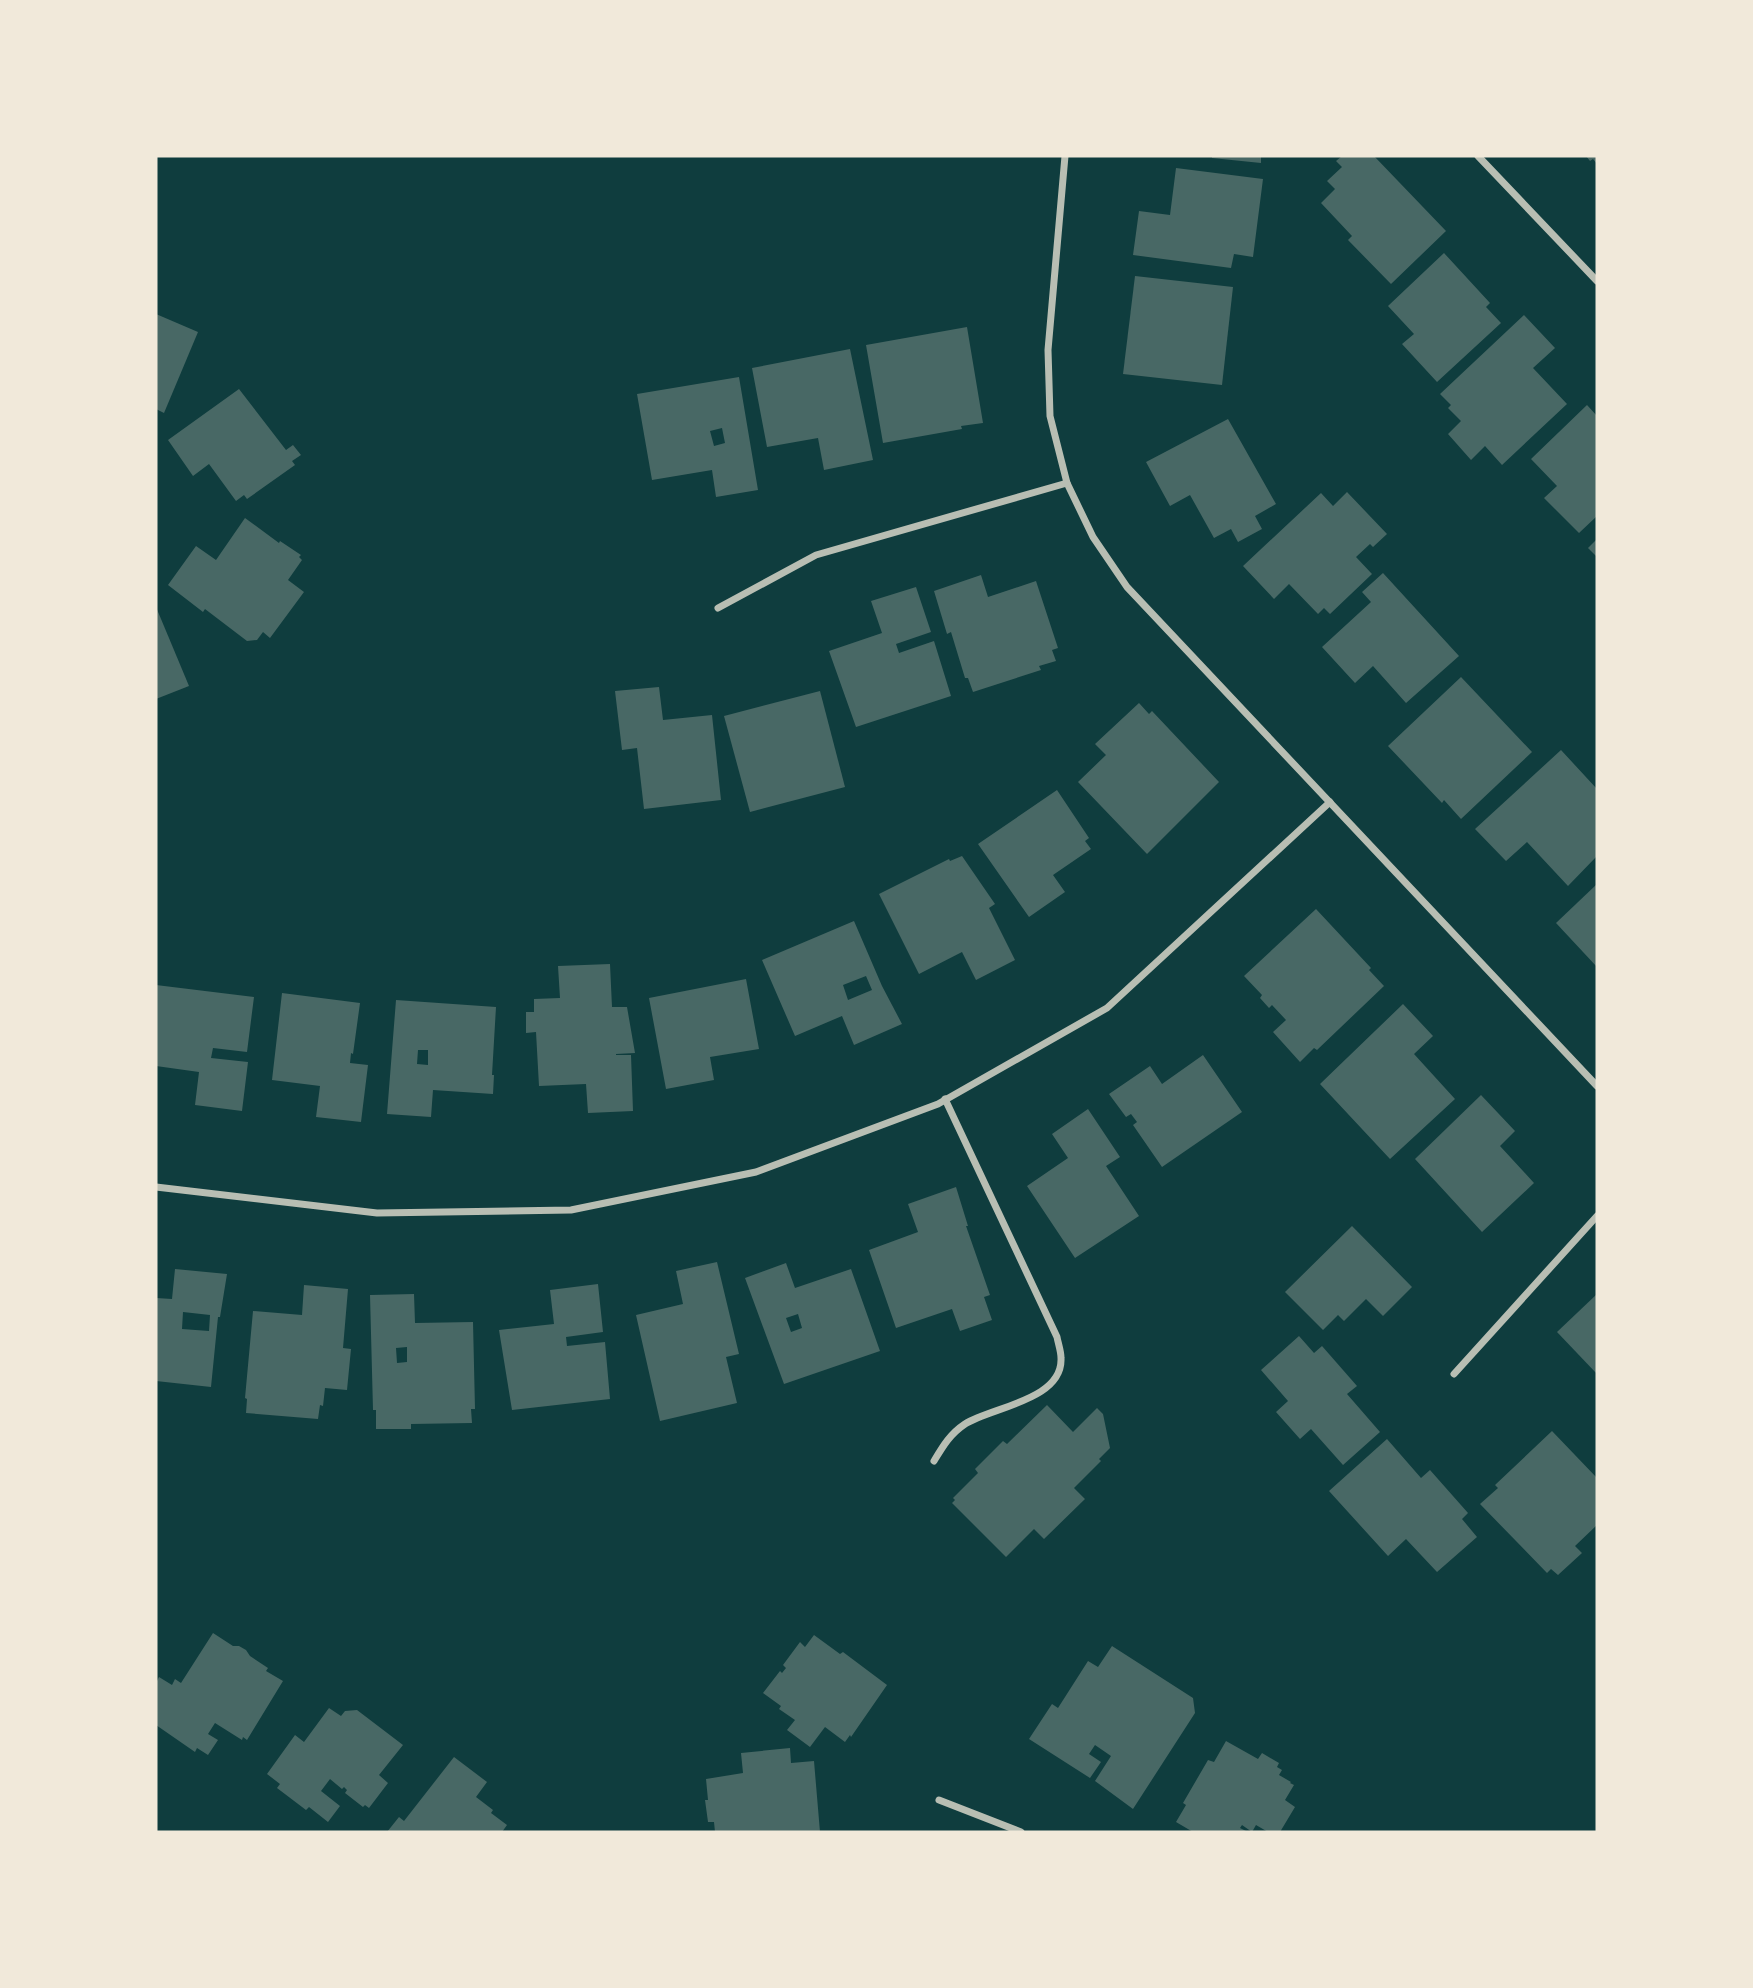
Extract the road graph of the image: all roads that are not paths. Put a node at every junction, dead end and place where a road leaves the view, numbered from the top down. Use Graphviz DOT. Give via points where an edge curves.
graph roads {
  1 [pos="1065,156"];
  2 [pos="1478,156"];
  3 [pos="1597,281"];
  4 [pos="1067,483"];
  5 [pos="718,608"];
  6 [pos="1330,802"];
  7 [pos="1597,1086"];
  8 [pos="945,1099"];
  9 [pos="156,1187"];
  10 [pos="1597,1216"];
  11 [pos="1454,1374"];
  12 [pos="934,1461"];
  13 [pos="939,1800"];
  14 [pos="1021,1832"];
  1 -- 4 [label="street" via="1048,350 1050,416"];
  2 -- 3 [label="street"];
  4 -- 5 [label="street" via="816,555"];
  4 -- 6 [label="street" via="1093,537 1126,587"];
  6 -- 7 [label="street"];
  6 -- 8 [label="street" via="1107,1008"];
  8 -- 9 [label="street" via="756,1172 571,1210 377,1213"];
  8 -- 12 [label="street" via="1057,1337 1061,1359 1057,1377 1040,1392 966,1423 948,1438"];
  10 -- 11 [label="street"];
  13 -- 14 [label="street"];
}
